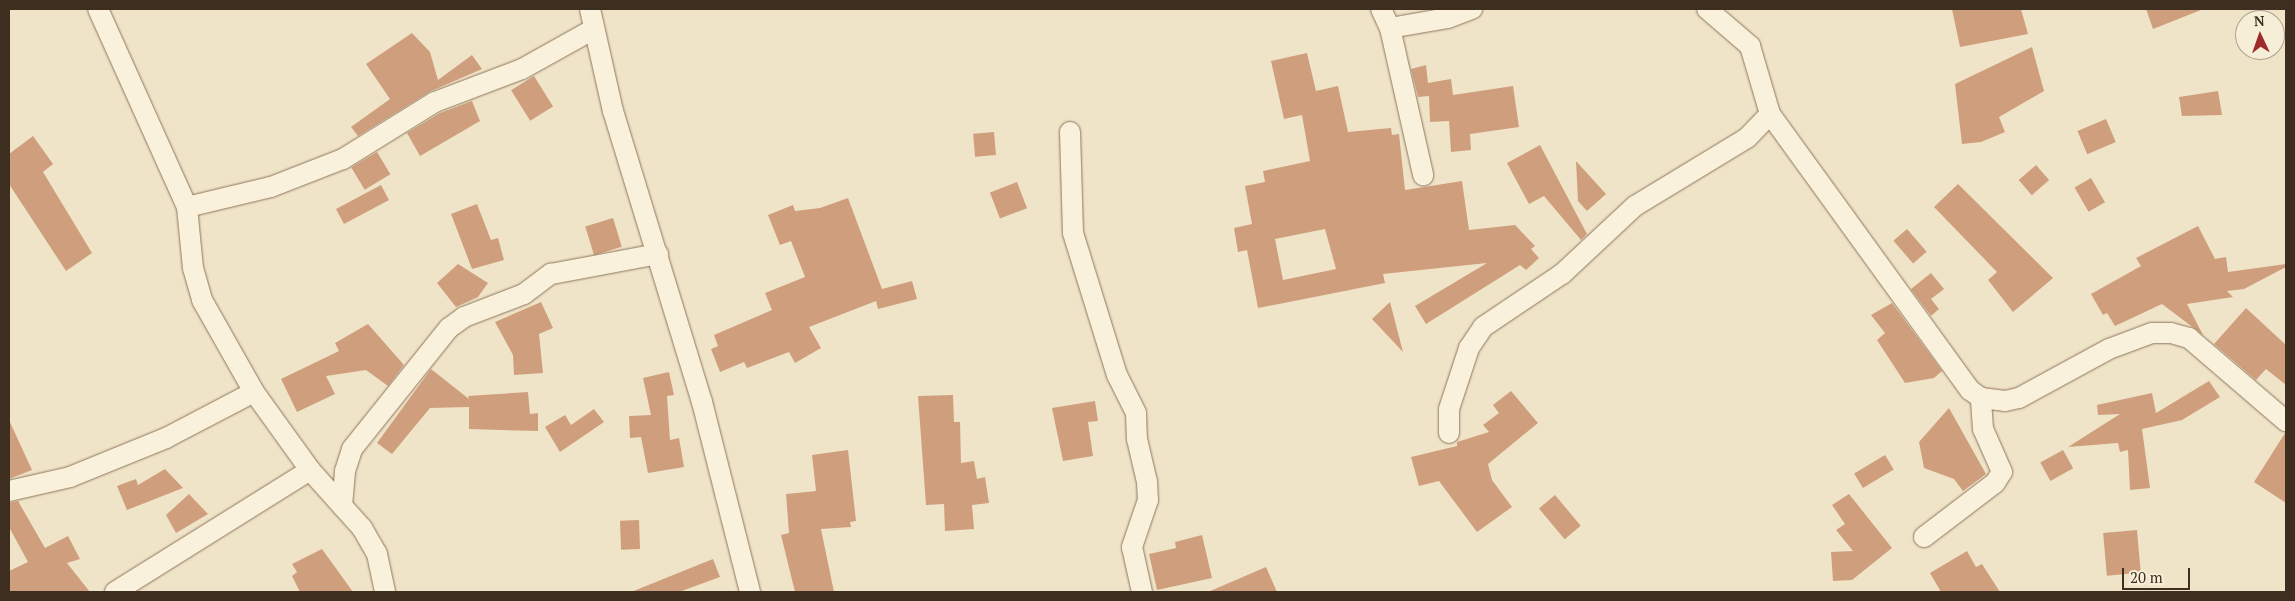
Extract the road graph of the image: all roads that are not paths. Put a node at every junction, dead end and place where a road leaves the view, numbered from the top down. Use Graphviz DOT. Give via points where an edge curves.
graph roads {
  1 [pos="98,9"];
  2 [pos="590,9"];
  3 [pos="1381,9"];
  4 [pos="1472,9"];
  5 [pos="1707,9"];
  6 [pos="1390,28"];
  7 [pos="594,29"];
  8 [pos="1770,114"];
  9 [pos="1070,132"];
  10 [pos="1423,175"];
  11 [pos="186,207"];
  12 [pos="658,254"];
  13 [pos="254,392"];
  14 [pos="1981,398"];
  15 [pos="2286,421"];
  16 [pos="1449,433"];
  17 [pos="310,470"];
  18 [pos="9,491"];
  19 [pos="342,506"];
  20 [pos="1924,538"];
  21 [pos="116,592"];
  22 [pos="385,592"];
  23 [pos="750,592"];
  24 [pos="1142,592"];
  1 -- 11 [label="street" via="147,126"];
  2 -- 7 [label="street"];
  3 -- 6 [label="street"];
  4 -- 6 [label="street" via="1448,18"];
  5 -- 8 [label="street" via="1750,46"];
  6 -- 10 [label="street"];
  7 -- 11 [label="street" via="522,69 435,102 343,159 271,187"];
  7 -- 12 [label="street" via="614,110"];
  8 -- 14 [label="street" via="1931,338 1970,390"];
  8 -- 16 [label="street" via="1747,138 1635,206 1562,274 1483,327 1469,348 1449,409"];
  9 -- 24 [label="street" via="1073,233 1110,341 1117,375 1136,413 1137,439 1147,482 1148,500 1132,547"];
  11 -- 13 [label="street" via="196,285"];
  12 -- 19 [label="street" via="551,274 524,294 464,317 448,328 352,449 345,471"];
  12 -- 23 [label="street" via="702,402"];
  13 -- 17 [label="street"];
  13 -- 18 [label="street" via="166,438 38,486"];
  14 -- 15 [label="street" via="2005,402 2019,398 2109,349 2152,333 2171,333 2189,338"];
  14 -- 20 [label="street" via="1983,429 2001,465 1999,479"];
  17 -- 19 [label="street"];
  17 -- 21 [label="street"];
  19 -- 22 [label="street" via="362,528 377,554"];
}
